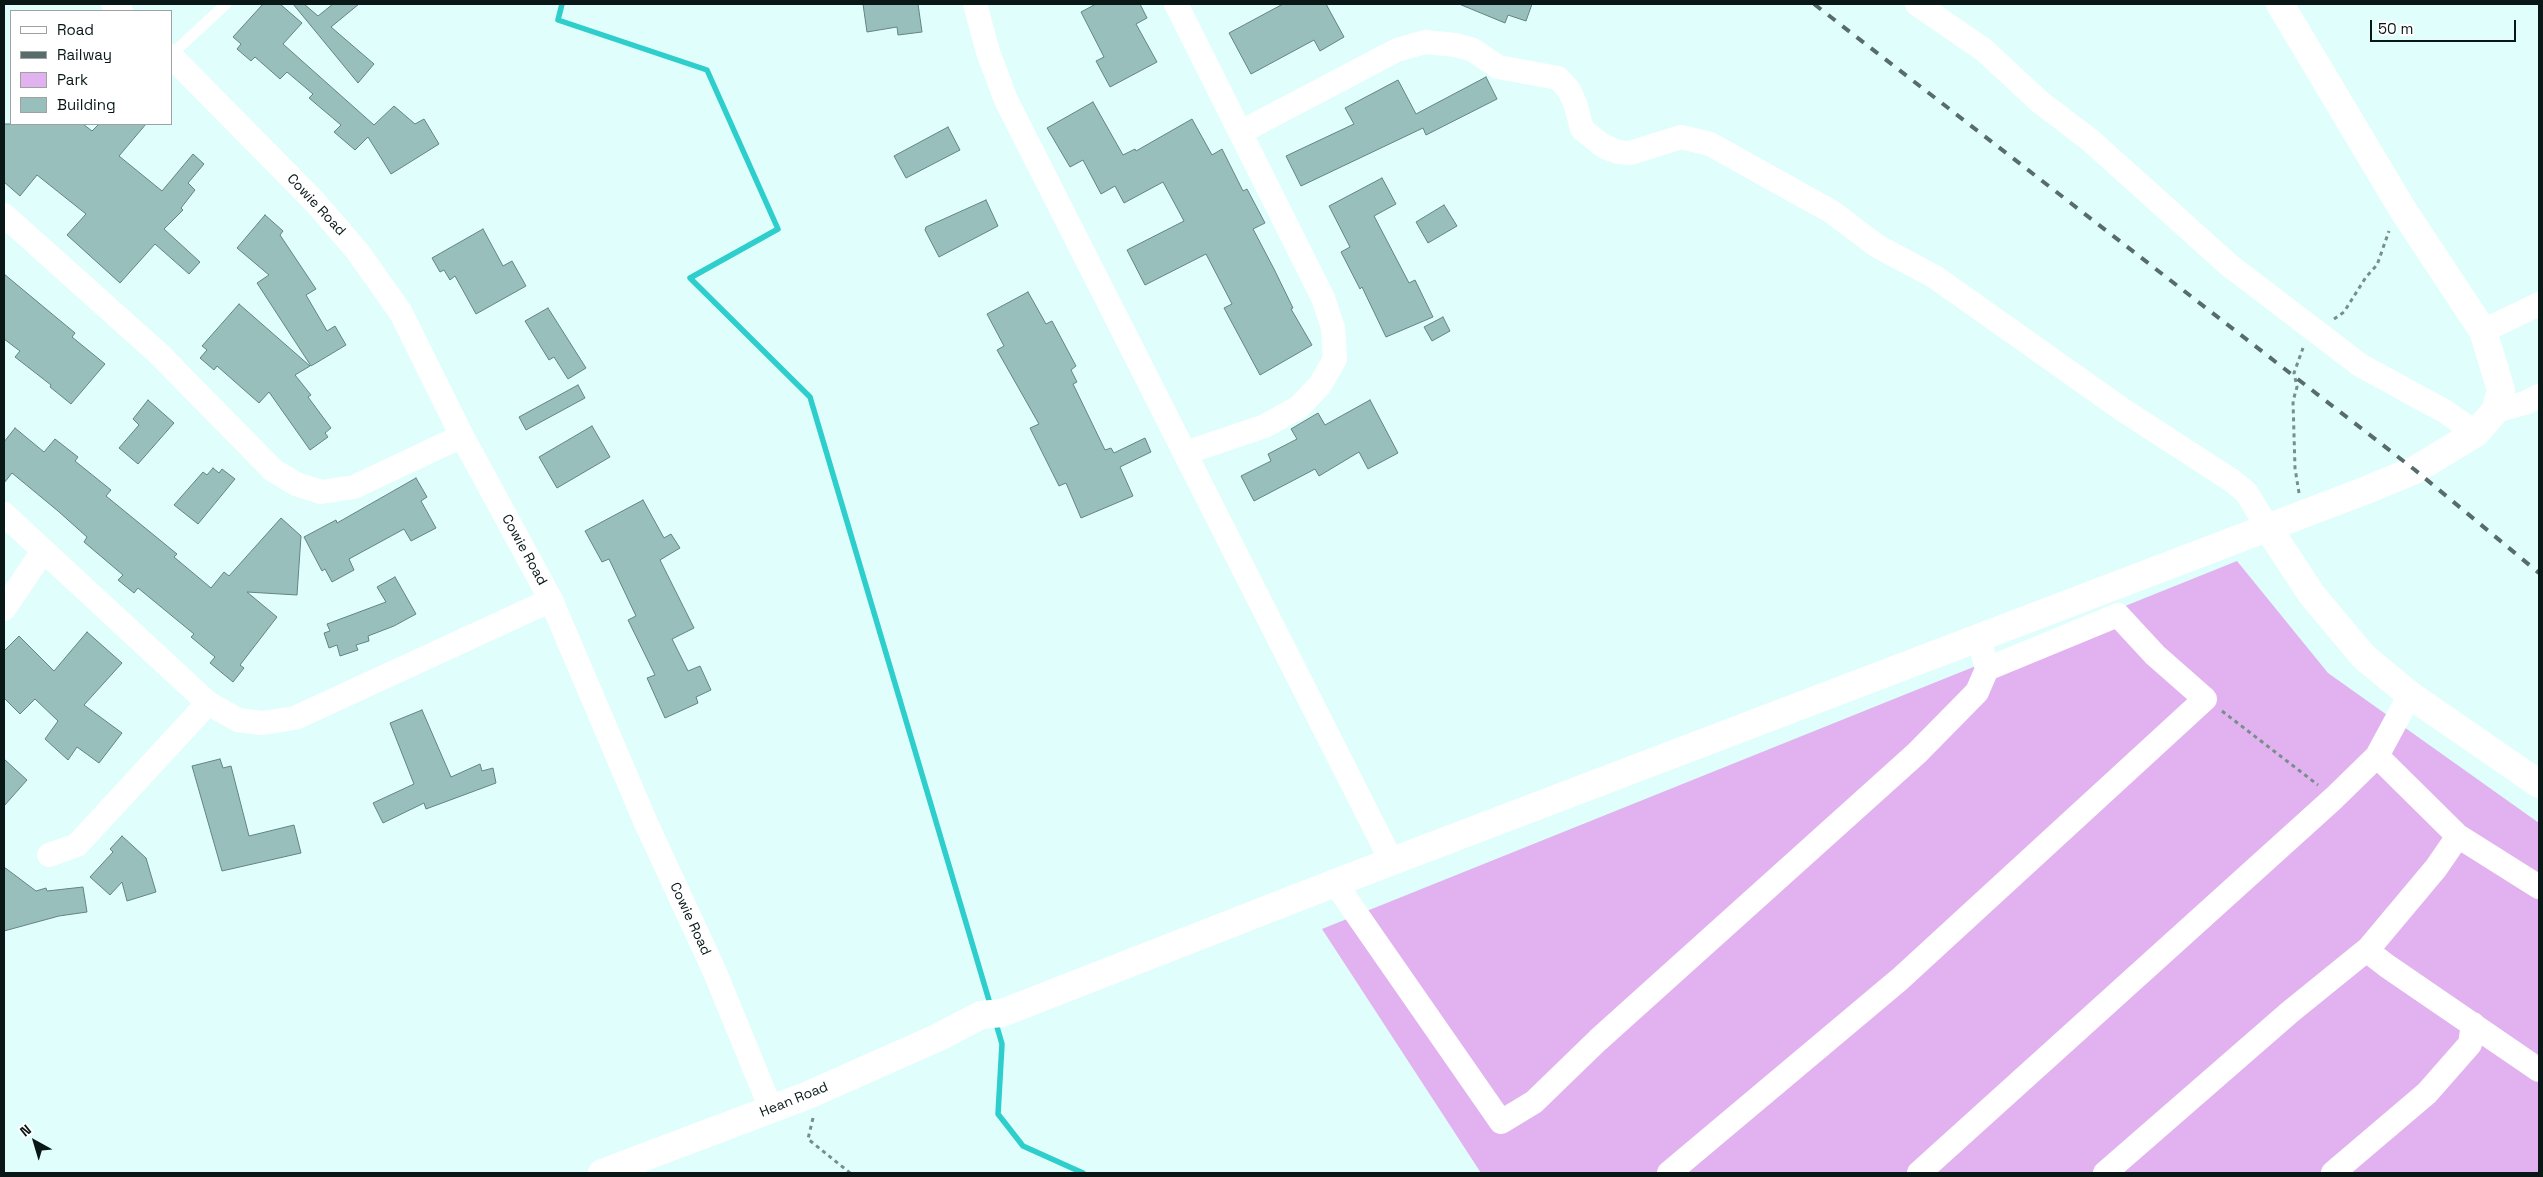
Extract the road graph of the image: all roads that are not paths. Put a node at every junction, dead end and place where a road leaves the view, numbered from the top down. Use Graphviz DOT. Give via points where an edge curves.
graph roads {
  1 [pos="226,4"];
  2 [pos="975,4"];
  3 [pos="1176,4"];
  4 [pos="1917,4"];
  5 [pos="2280,4"];
  6 [pos="172,55"];
  7 [pos="172,57"];
  8 [pos="1241,132"];
  9 [pos="4,215"];
  10 [pos="2539,304"];
  11 [pos="2483,331"];
  12 [pos="2539,396"];
  13 [pos="2495,411"];
  14 [pos="2476,433"];
  15 [pos="462,436"];
  16 [pos="1185,453"];
  17 [pos="4,514"];
  18 [pos="2268,528"];
  19 [pos="43,551"];
  20 [pos="551,600"];
  21 [pos="4,609"];
  22 [pos="1978,639"];
  23 [pos="1987,669"];
  24 [pos="2410,694"];
  25 [pos="208,703"];
  26 [pos="2377,756"];
  27 [pos="2539,784"];
  28 [pos="2458,836"];
  29 [pos="49,855"];
  30 [pos="1392,862"];
  31 [pos="1335,883"];
  32 [pos="2539,887"];
  33 [pos="2369,948"];
  34 [pos="2473,1024"];
  35 [pos="2539,1070"];
  36 [pos="771,1109"];
  37 [pos="602,1173"];
  38 [pos="1670,1173"];
  39 [pos="1919,1173"];
  40 [pos="2104,1173"];
  41 [pos="2333,1173"];
  1 -- 6 [label="lane"];
  2 -- 16 [label="street" via="1006,100"];
  3 -- 8 [label="street"];
  4 -- 14 [label="street" via="1984,50 2230,265 2360,365 2446,412"];
  5 -- 11 [label="street" via="2403,210"];
  7 -- 15 [label="street, Cowie Road" via="315,202 358,252 401,313"];
  8 -- 16 [label="street" via="1323,298 1333,328 1335,359 1320,385 1299,407 1265,426"];
  8 -- 18 [label="street" via="1397,50 1425,42 1456,44 1473,50 1498,67 1558,78 1569,90 1582,129 1603,146 1618,152 1630,152 1681,137 1710,144 1832,212 1877,246 1935,277 2123,410 2231,480 2251,499"];
  9 -- 15 [label="street" via="158,353 273,470 296,484 321,492 354,487"];
  10 -- 11 [label="street"];
  11 -- 13 [label="street" via="2501,390"];
  12 -- 13 [label="street"];
  13 -- 14 [label="street, Hean Road"];
  14 -- 18 [label="street, Hean Road" via="2415,470"];
  15 -- 20 [label="street, Cowie Road"];
  16 -- 30 [label="street"];
  17 -- 19 [label="street"];
  18 -- 22 [label="street, Hean Road"];
  18 -- 24 [label="street" via="2332,621 2364,657"];
  19 -- 21 [label="street"];
  19 -- 25 [label="street"];
  20 -- 25 [label="street" via="295,718 262,723 238,720"];
  20 -- 36 [label="street, Cowie Road" via="646,824 714,970"];
  22 -- 23 [label="street"];
  22 -- 30 [label="street, Hean Road"];
  23 -- 31 [label="street" via="1977,692 1879,789 1598,1040 1534,1102 1502,1122"];
  23 -- 38 [label="street" via="2118,615 2155,655 2205,699 1900,979"];
  24 -- 26 [label="street"];
  24 -- 27 [label="street"];
  25 -- 29 [label="street" via="77,845"];
  26 -- 28 [label="street"];
  26 -- 39 [label="street"];
  28 -- 32 [label="street"];
  28 -- 33 [label="street" via="2436,868"];
  30 -- 31 [label="street, Hean Road"];
  31 -- 36 [label="street, Hean Road" via="992,1014"];
  33 -- 34 [label="street" via="2387,966"];
  33 -- 40 [label="street"];
  34 -- 35 [label="street"];
  34 -- 41 [label="street" via="2470,1044 2426,1093"];
  36 -- 37 [label="street, Hean Road"];
}
